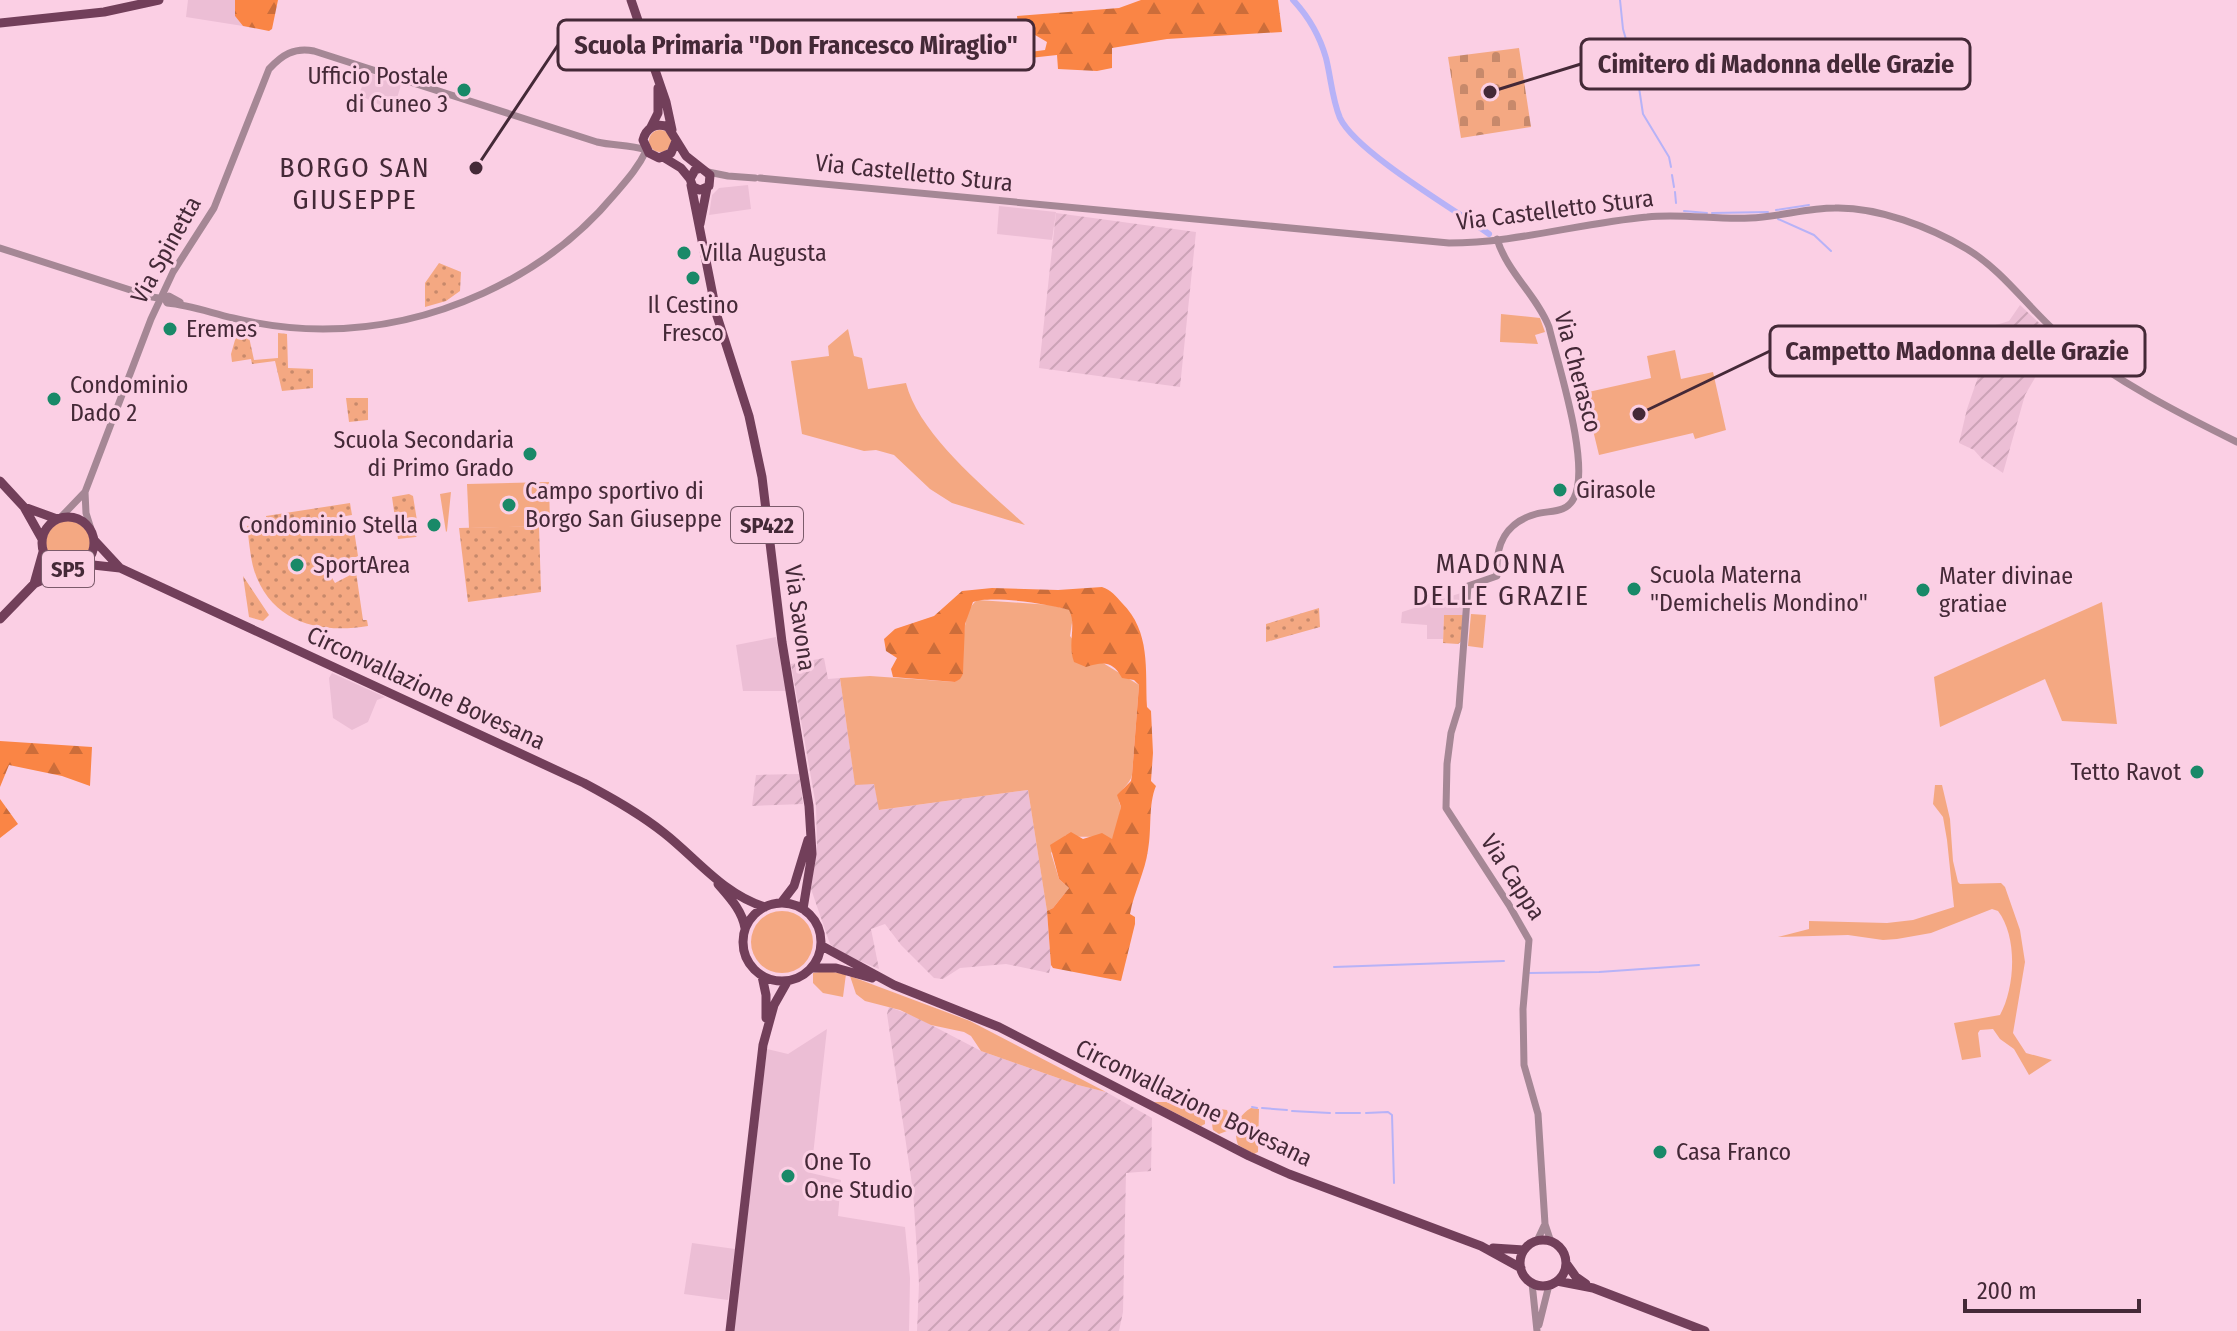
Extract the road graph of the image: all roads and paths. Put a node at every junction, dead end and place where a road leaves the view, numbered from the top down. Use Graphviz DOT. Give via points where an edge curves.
graph roads {
  1 [pos="159,0"];
  2 [pos="631,0"];
  3 [pos="0,23"];
  4 [pos="658,81"];
  5 [pos="672,130"];
  6 [pos="647,132"];
  7 [pos="676,141"];
  8 [pos="632,144"];
  9 [pos="646,150"];
  10 [pos="661,157"];
  11 [pos="640,165"];
  12 [pos="705,170"];
  13 [pos="728,176"];
  14 [pos="690,182"];
  15 [pos="708,187"];
  16 [pos="700,227"];
  17 [pos="1497,239"];
  18 [pos="0,248"];
  19 [pos="160,297"];
  20 [pos="2237,442"];
  21 [pos="0,481"];
  22 [pos="85,492"];
  23 [pos="24,507"];
  24 [pos="59,518"];
  25 [pos="91,529"];
  26 [pos="42,539"];
  27 [pos="95,541"];
  28 [pos="43,552"];
  29 [pos="84,564"];
  30 [pos="120,568"];
  31 [pos="67,569"];
  32 [pos="1497,576"];
  33 [pos="34,584"];
  34 [pos="0,619"];
  35 [pos="810,829"];
  36 [pos="702,867"];
  37 [pos="781,903"];
  38 [pos="765,907"];
  39 [pos="803,909"];
  40 [pos="745,928"];
  41 [pos="822,946"];
  42 [pos="812,968"];
  43 [pos="860,972"];
  44 [pos="762,976"];
  45 [pos="787,982"];
  46 [pos="765,1034"];
  47 [pos="1545,1224"];
  48 [pos="1537,1241"];
  49 [pos="1551,1242"];
  50 [pos="1481,1246"];
  51 [pos="1524,1250"];
  52 [pos="1566,1263"];
  53 [pos="1521,1268"];
  54 [pos="1532,1283"];
  55 [pos="1553,1283"];
  56 [pos="1593,1288"];
  57 [pos="730,1331"];
  58 [pos="1537,1331"];
  59 [pos="1705,1331"];
  1 -- 3 [label="main road" via="104,12"];
  2 -- 4 [label="main road"];
  4 -- 5 [label="main road"];
  4 -- 6 [label="main road" via="658,113"];
  5 -- 6 [label="main road" via="663,125"];
  5 -- 7 [label="main road"];
  6 -- 8 [label="street"];
  6 -- 9 [label="main road"];
  7 -- 10 [label="main road" via="674,149"];
  7 -- 12 [label="main road"];
  8 -- 9 [label="street"];
  8 -- 19 [label="street, Via Spinetta" via="597,142 306,49 292,51 269,69 214,208"];
  9 -- 10 [label="main road"];
  9 -- 11 [label="street"];
  10 -- 11 [label="street"];
  10 -- 14 [label="main road" via="681,168"];
  11 -- 19 [label="street" via="598,214 548,257 450,306 380,324 325,329 251,322"];
  12 -- 13 [label="street, Via Castelletto Stura"];
  12 -- 14 [label="main road" via="695,170"];
  12 -- 15 [label="main road, SP422" via="711,179"];
  13 -- 15 [label="street"];
  13 -- 17 [label="street, Via Castelletto Stura" via="1420,242"];
  14 -- 15 [label="main road" via="700,190"];
  14 -- 16 [label="main road, Via Savona / SP422"];
  15 -- 16 [label="main road, Via Savona / SP422"];
  16 -- 35 [label="main road, Via Savona / SP422" via="717,316 757,445"];
  17 -- 20 [label="street, Via Castelletto Stura" via="1651,216 1749,219 1838,208 1897,220 1966,249 2082,352"];
  17 -- 32 [label="street, Via Cherasco" via="1549,327 1579,456 1573,501 1563,509 1532,515 1509,531 1498,544"];
  18 -- 19 [label="street"];
  19 -- 22 [label="street, Via Spinetta"];
  21 -- 23 [label="main road"];
  22 -- 24 [label="street, Via Spinetta"];
  22 -- 25 [label="street"];
  23 -- 24 [label="main road"];
  23 -- 26 [label="main road"];
  24 -- 25 [label="main road, SP5" via="81,520"];
  24 -- 26 [label="main road, SP5" via="48,525"];
  25 -- 27 [label="main road, SP5"];
  26 -- 28 [label="main road, SP5"];
  27 -- 29 [label="main road, SP5"];
  27 -- 30 [label="main road, Circonvallazione Bovesana"];
  28 -- 31 [label="main road, SP5" via="55,566"];
  28 -- 33 [label="main road"];
  29 -- 30 [label="main road, Circonvallazione Bovesana"];
  29 -- 31 [label="main road, SP5"];
  30 -- 36 [label="main road, Circonvallazione Bovesana" via="584,783 665,833"];
  31 -- 33 [label="main road"];
  32 -- 47 [label="street, Via Cappa" via="1468,586 1446,808 1529,940 1524,1058 1538,1114"];
  33 -- 34 [label="main road"];
  35 -- 37 [label="main road, Via Savona / SP422" via="797,878"];
  35 -- 39 [label="main road, Via Savona / SP422" via="812,854"];
  36 -- 38 [label="main road, Circonvallazione Bovesana"];
  36 -- 40 [label="main road, Circonvallazione Bovesana" via="734,903"];
  37 -- 38 [label="main road"];
  37 -- 39 [label="main road"];
  38 -- 40 [label="main road"];
  39 -- 41 [label="main road" via="818,925"];
  40 -- 44 [label="main road" via="746,957"];
  41 -- 42 [label="main road"];
  41 -- 43 [label="main road, Circonvallazione Bovesana"];
  42 -- 43 [label="main road, Circonvallazione Bovesana"];
  42 -- 45 [label="main road"];
  43 -- 50 [label="main road, Circonvallazione Bovesana" via="999,1027 1289,1174"];
  44 -- 45 [label="main road"];
  44 -- 46 [label="main road"];
  45 -- 46 [label="main road"];
  46 -- 57 [label="main road"];
  47 -- 48 [label="street"];
  47 -- 49 [label="street"];
  48 -- 49 [label="main road"];
  48 -- 51 [label="main road"];
  49 -- 52 [label="main road" via="1562,1250"];
  50 -- 51 [label="main road, Circonvallazione Bovesana"];
  50 -- 53 [label="main road, Circonvallazione Bovesana"];
  51 -- 53 [label="main road"];
  52 -- 55 [label="main road"];
  52 -- 56 [label="main road"];
  53 -- 54 [label="main road"];
  54 -- 55 [label="main road"];
  54 -- 58 [label="street"];
  55 -- 56 [label="main road"];
  55 -- 58 [label="street"];
  56 -- 59 [label="main road"];
}
